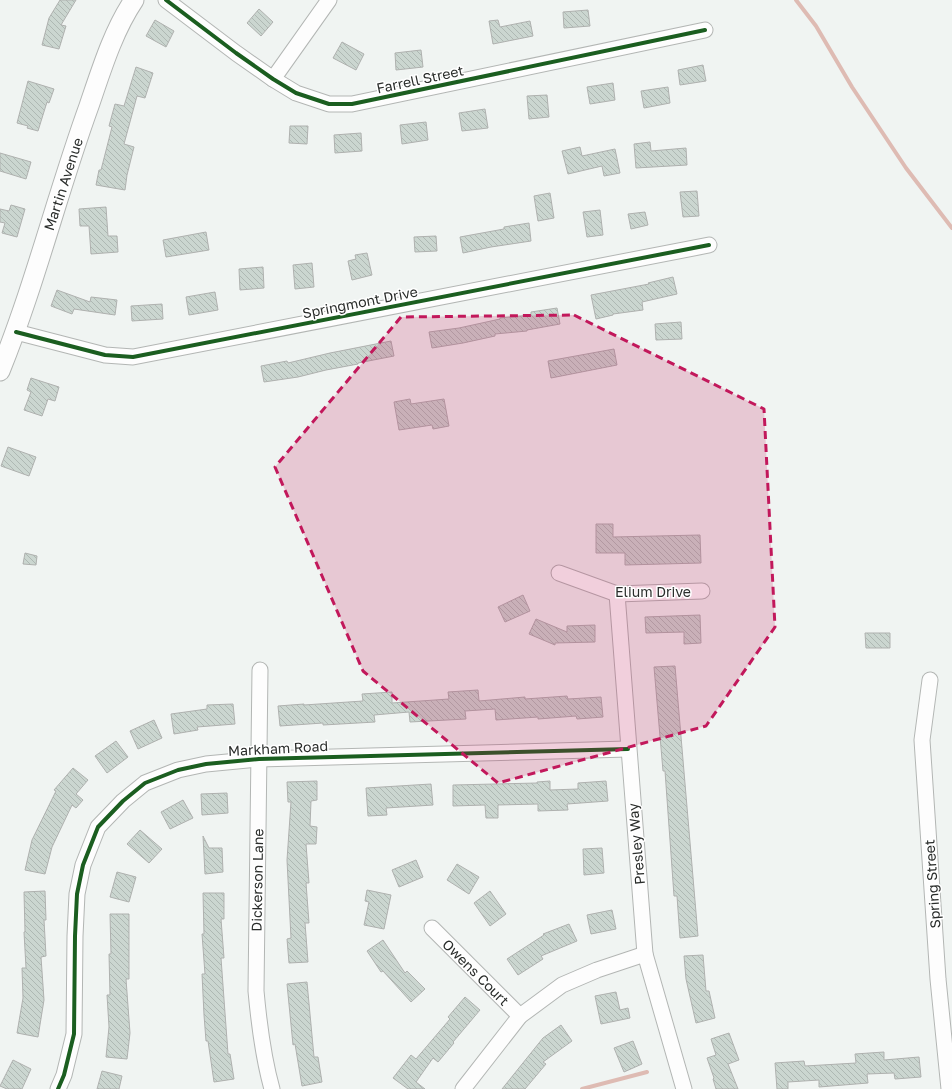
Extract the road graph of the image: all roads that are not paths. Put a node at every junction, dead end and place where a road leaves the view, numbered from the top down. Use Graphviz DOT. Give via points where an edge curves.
graph roads {
  1 [pos="134,0"];
  2 [pos="166,0"];
  3 [pos="329,0"];
  4 [pos="705,30"];
  5 [pos="273,79"];
  6 [pos="709,245"];
  7 [pos="16,332"];
  8 [pos="0,371"];
  9 [pos="559,572"];
  10 [pos="702,591"];
  11 [pos="617,594"];
  12 [pos="260,670"];
  13 [pos="930,680"];
  14 [pos="628,749"];
  15 [pos="259,758"];
  16 [pos="432,928"];
  17 [pos="645,954"];
  18 [pos="520,1016"];
  19 [pos="58,1089"];
  20 [pos="272,1089"];
  21 [pos="463,1089"];
  22 [pos="684,1089"];
  23 [pos="949,1089"];
  1 -- 7 [label="street, Martin Avenue" via="125,13 86,113"];
  2 -- 5 [label="street, Farrell Street"];
  3 -- 5 [label="street"];
  4 -- 5 [label="street, Farrell Street" via="352,104 329,104 296,93"];
  6 -- 7 [label="street, Springmont Drive" via="133,357 105,355"];
  7 -- 8 [label="street, Martin Avenue"];
  9 -- 11 [label="street, Elium Drive"];
  10 -- 11 [label="street, Elium Drive"];
  11 -- 14 [label="street, Presley Way"];
  12 -- 15 [label="street, Dickerson Lane"];
  13 -- 23 [label="street, Spring Street" via="922,740 938,979"];
  14 -- 15 [label="street, Markham Road"];
  14 -- 17 [label="street, Presley Way"];
  15 -- 19 [label="street, Markham Road" via="178,770 145,784 123,801 98,827 77,894 74,1034"];
  15 -- 20 [label="street, Dickerson Lane" via="256,991 260,1033"];
  16 -- 18 [label="street, Owens Court"];
  17 -- 18 [label="street" via="562,985"];
  17 -- 22 [label="street, Presley Way"];
  18 -- 21 [label="street"];
}
